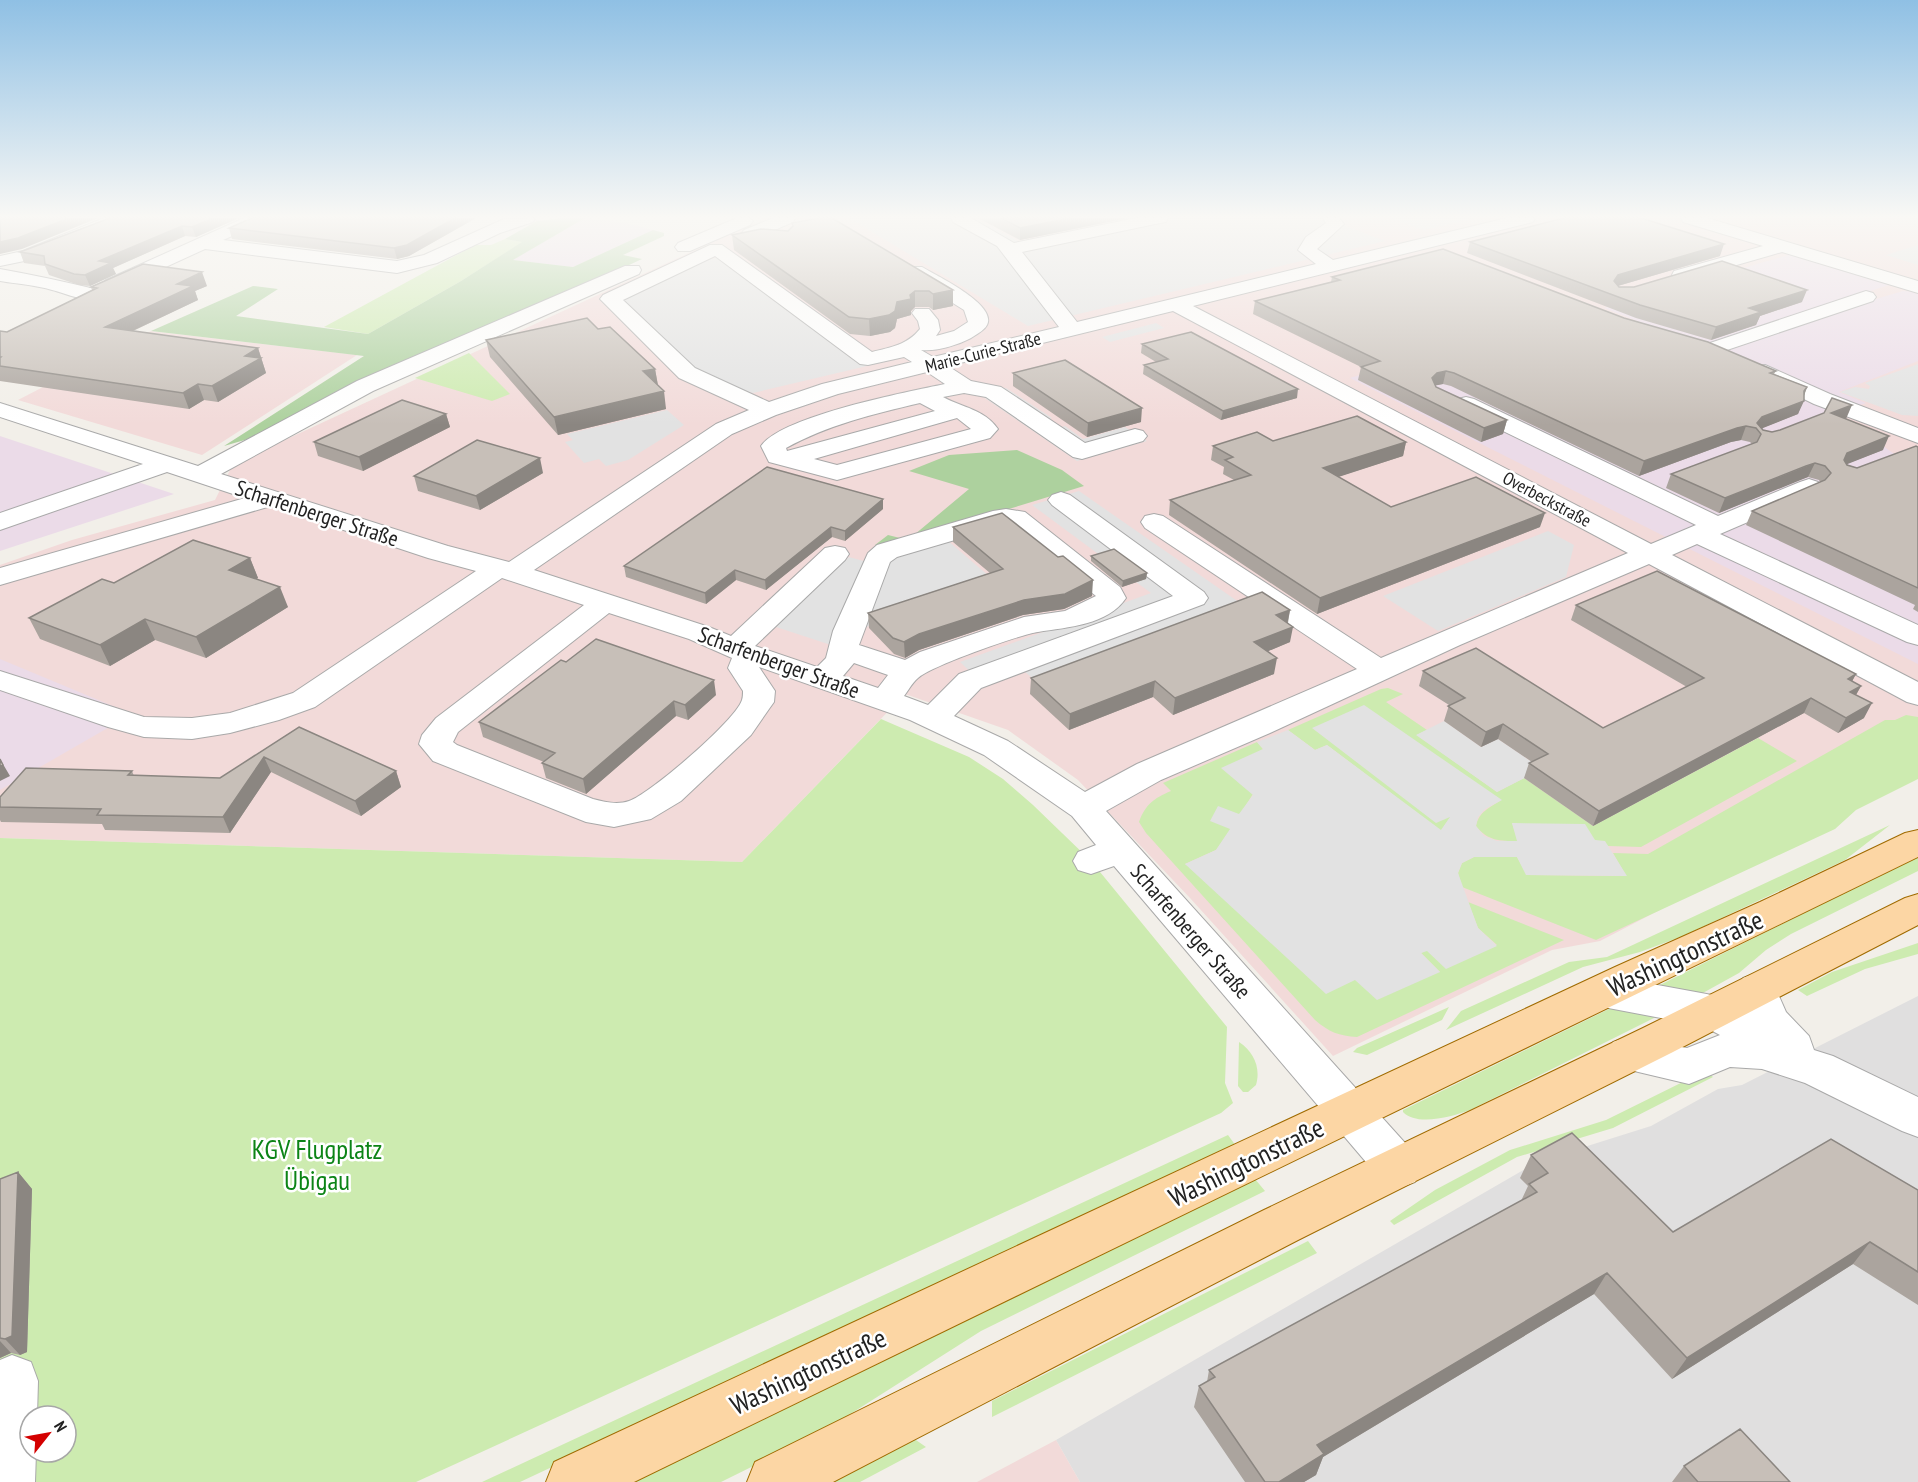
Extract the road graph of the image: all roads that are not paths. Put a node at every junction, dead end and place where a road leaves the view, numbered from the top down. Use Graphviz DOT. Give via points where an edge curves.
graph roads {
  1 [pos="63,287"];
  2 [pos="107,287"];
  3 [pos="604,287"];
  4 [pos="634,287"];
  5 [pos="769,287"];
  6 [pos="942,287"];
  7 [pos="1039,287"];
  8 [pos="1244,287"];
  9 [pos="92,294"];
  10 [pos="1815,296"];
  11 [pos="1866,297"];
  12 [pos="1175,304"];
  13 [pos="1842,305"];
  14 [pos="66,306"];
  15 [pos="922,313"];
  16 [pos="1072,330"];
  17 [pos="907,350"];
  18 [pos="928,365"];
  19 [pos="964,386"];
  20 [pos="1442,393"];
  21 [pos="926,397"];
  22 [pos="0,410"];
  23 [pos="768,410"];
  24 [pos="950,410"];
  25 [pos="1135,436"];
  26 [pos="1911,447"];
  27 [pos="788,459"];
  28 [pos="167,465"];
  29 [pos="200,475"];
  30 [pos="1668,476"];
  31 [pos="1809,487"];
  32 [pos="1637,488"];
  33 [pos="272,498"];
  34 [pos="1061,500"];
  35 [pos="0,522"];
  36 [pos="1154,522"];
  37 [pos="1706,529"];
  38 [pos="1651,553"];
  39 [pos="835,554"];
  40 [pos="506,570"];
  41 [pos="0,577"];
  42 [pos="605,602"];
  43 [pos="1918,636"];
  44 [pos="843,649"];
  45 [pos="742,652"];
  46 [pos="907,671"];
  47 [pos="1380,671"];
  48 [pos="822,679"];
  49 [pos="0,680"];
  50 [pos="1918,695"];
  51 [pos="885,700"];
  52 [pos="933,718"];
  53 [pos="1084,808"];
  54 [pos="1918,842"];
  55 [pos="1918,908"];
  56 [pos="1757,988"];
  57 [pos="1603,991"];
  58 [pos="1712,1011"];
  59 [pos="1628,1054"];
  60 [pos="1818,1069"];
  61 [pos="1349,1112"];
  62 [pos="1918,1118"];
  63 [pos="1399,1167"];
  64 [pos="12,1381"];
  65 [pos="7,1482"];
  66 [pos="574,1482"];
  67 [pos="775,1482"];
  1 -- 9 [label="street"];
  2 -- 9 [label="street"];
  3 -- 29 [label="street" via="365,386"];
  4 -- 23 [label="street" via="611,302 687,373"];
  5 -- 17 [label="street" via="868,359"];
  6 -- 17 [label="street" via="972,306 978,324 961,335"];
  7 -- 16 [label="street"];
  8 -- 12 [label="street, Marie-Curie-Straße"];
  9 -- 14 [label="street"];
  10 -- 13 [label="street"];
  11 -- 13 [label="street"];
  12 -- 16 [label="street, Marie-Curie-Straße"];
  12 -- 38 [label="street, Overbeckstraße"];
  13 -- 26 [label="street" via="1702,346 1784,379 1816,408"];
  15 -- 17 [label="street" via="930,330"];
  16 -- 18 [label="street, Marie-Curie-Straße"];
  17 -- 18 [label="street"];
  18 -- 19 [label="street"];
  18 -- 23 [label="street, Marie-Curie-Straße" via="830,389"];
  19 -- 21 [label="street"];
  19 -- 25 [label="street" via="993,392 1082,452"];
  20 -- 32 [label="street"];
  21 -- 24 [label="street"];
  21 -- 27 [label="street" via="850,412 800,431 773,447 778,456"];
  22 -- 28 [label="street, Scharfenberger Straße"];
  23 -- 40 [label="street, Marie-Curie-Straße" via="724,429"];
  24 -- 27 [label="street" via="947,415"];
  24 -- 27 [label="street" via="962,411 986,429 837,473"];
  28 -- 29 [label="street, Scharfenberger Straße"];
  28 -- 35 [label="street"];
  29 -- 33 [label="street, Scharfenberger Straße"];
  30 -- 32 [label="street"];
  31 -- 37 [label="street"];
  32 -- 37 [label="street"];
  33 -- 40 [label="street, Scharfenberger Straße"];
  33 -- 41 [label="street"];
  34 -- 52 [label="street" via="1194,598 970,681"];
  36 -- 47 [label="street"];
  37 -- 38 [label="street"];
  37 -- 43 [label="street"];
  38 -- 47 [label="street"];
  38 -- 50 [label="street, Overbeckstraße"];
  39 -- 45 [label="street"];
  40 -- 42 [label="street, Scharfenberger Straße"];
  40 -- 49 [label="street, Marie-Curie-Straße" via="304,700 229,724 152,728"];
  42 -- 45 [label="street, Scharfenberger Straße" via="699,633"];
  42 -- 45 [label="street" via="447,726 436,744 445,753 586,810 614,815 639,811 669,793 739,728 758,702 759,691 743,668"];
  44 -- 46 [label="street"];
  44 -- 46 [label="street" via="878,558 887,551 1006,516 1016,518 1104,586 1112,598 1105,605 1050,623 1034,623 931,658"];
  44 -- 48 [label="street" via="840,661"];
  45 -- 48 [label="street, Scharfenberger Straße"];
  46 -- 51 [label="street"];
  47 -- 53 [label="street" via="1149,772"];
  48 -- 51 [label="street, Scharfenberger Straße"];
  51 -- 52 [label="street, Scharfenberger Straße"];
  52 -- 53 [label="street, Scharfenberger Straße" via="996,748"];
  53 -- 61 [label="street, Scharfenberger Straße" via="1106,855"];
  54 -- 57 [label="main road, Washingtonstraße"];
  55 -- 56 [label="main road"];
  56 -- 58 [label="main road"];
  56 -- 60 [label="street" via="1768,1021"];
  57 -- 58 [label="street"];
  57 -- 61 [label="main road, Washingtonstraße"];
  58 -- 59 [label="main road"];
  58 -- 60 [label="street"];
  59 -- 60 [label="street" via="1689,1066 1727,1050 1762,1052"];
  59 -- 63 [label="main road"];
  60 -- 62 [label="street"];
  61 -- 63 [label="street, Scharfenberger Straße"];
  61 -- 66 [label="main road, Washingtonstraße"];
  63 -- 67 [label="main road"];
  64 -- 65 [label="street"];
}
